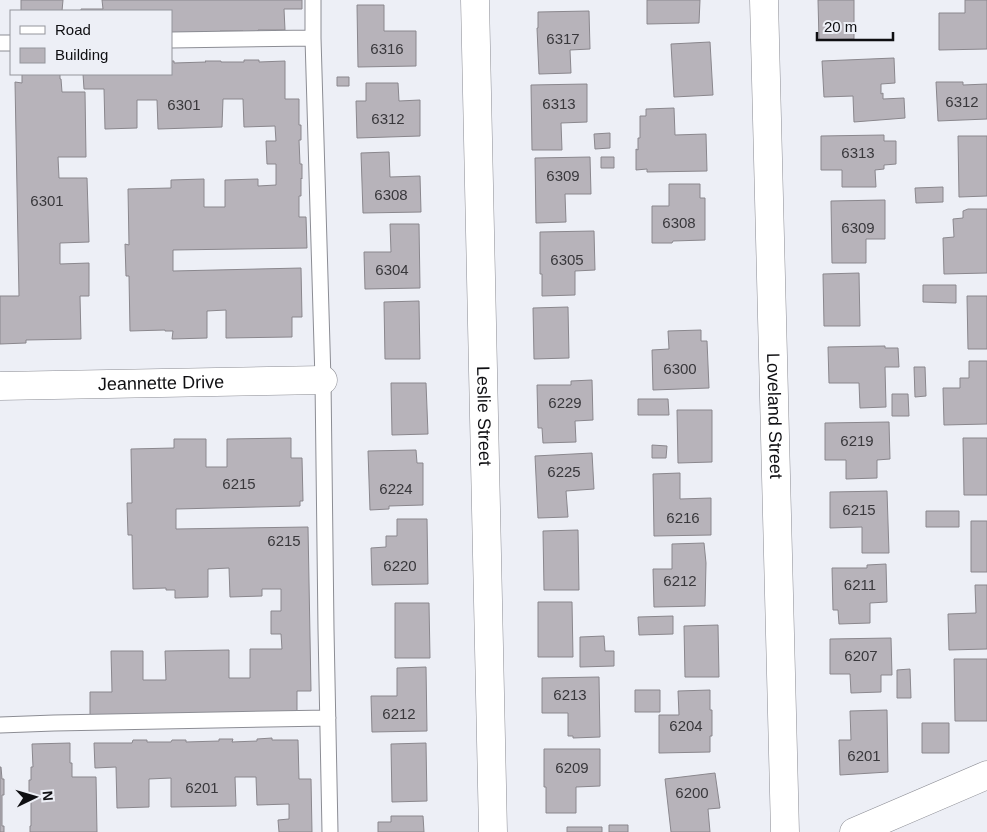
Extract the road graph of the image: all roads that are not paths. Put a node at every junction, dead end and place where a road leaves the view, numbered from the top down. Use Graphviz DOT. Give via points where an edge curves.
graph roads {
  1 [pos="313,0"];
  2 [pos="475,0"];
  3 [pos="764,0"];
  4 [pos="313,38"];
  5 [pos="172,40"];
  6 [pos="324,380"];
  7 [pos="0,386"];
  8 [pos="328,718"];
  9 [pos="0,725"];
  10 [pos="987,775"];
  11 [pos="330,832"];
  12 [pos="492,832"];
  13 [pos="785,832"];
  14 [pos="854,832"];
  1 -- 4 [label="lane"];
  2 -- 12 [label="street, Leslie Street"];
  3 -- 13 [label="street, Loveland Street"];
  4 -- 5 [label="lane"];
  4 -- 6 [label="lane"];
  6 -- 7 [label="street, Jeannette Drive"];
  6 -- 8 [label="lane"];
  8 -- 9 [label="lane"];
  8 -- 11 [label="lane"];
  10 -- 14 [label="street"];
}
